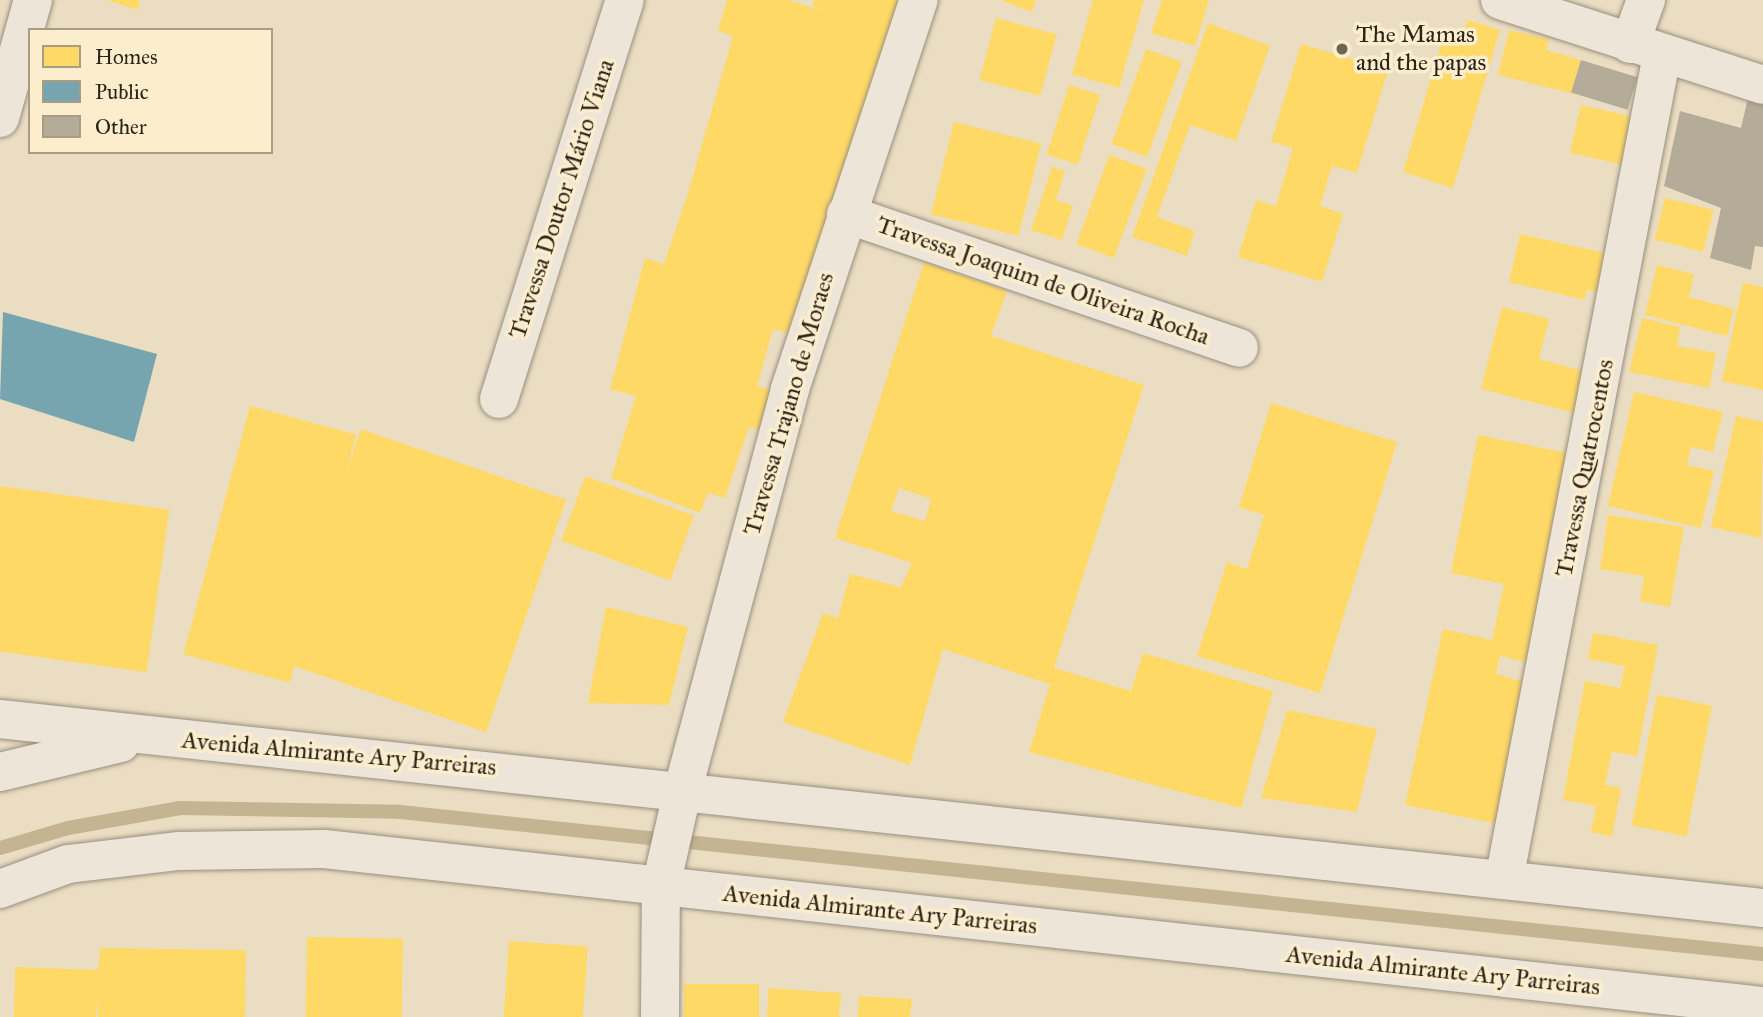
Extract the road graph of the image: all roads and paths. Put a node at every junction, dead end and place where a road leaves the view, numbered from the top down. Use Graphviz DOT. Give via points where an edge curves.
graph roads {
  1 [pos="33,0"];
  2 [pos="625,0"];
  3 [pos="919,0"];
  4 [pos="1500,0"];
  5 [pos="1646,0"];
  6 [pos="1646,49"];
  7 [pos="1763,85"];
  8 [pos="0,118"];
  9 [pos="846,214"];
  10 [pos="1239,348"];
  11 [pos="499,399"];
  12 [pos="0,719"];
  13 [pos="147,737"];
  14 [pos="0,772"];
  15 [pos="681,801"];
  16 [pos="665,873"];
  17 [pos="1504,880"];
  18 [pos="0,889"];
  19 [pos="1763,908"];
  20 [pos="1750,1009"];
  21 [pos="660,1017"];
  1 -- 8 [label="street"];
  2 -- 11 [label="street, Travessa Doutor Mário Viana"];
  3 -- 9 [label="street, Travessa Trajano de Moraes"];
  4 -- 6 [label="street"];
  5 -- 6 [label="street, Travessa Quatrocentos"];
  6 -- 7 [label="street"];
  6 -- 17 [label="street, Travessa Quatrocentos"];
  9 -- 10 [label="street, Travessa Joaquim de Oliveira Rocha"];
  9 -- 15 [label="street, Travessa Trajano de Moraes" via="790,389"];
  12 -- 13 [label="street, Avenida Almirante Ary Parreiras"];
  13 -- 14 [label="street"];
  13 -- 15 [label="street, Avenida Almirante Ary Parreiras"];
  15 -- 16 [label="street, Travessa Trajano de Moraes"];
  15 -- 17 [label="street, Avenida Almirante Ary Parreiras"];
  16 -- 18 [label="street, Avenida Almirante Ary Parreiras" via="253,848 68,864"];
  16 -- 20 [label="street, Avenida Almirante Ary Parreiras"];
  16 -- 21 [label="street, Travessa Trajano de Moraes"];
  17 -- 19 [label="street, Avenida Almirante Ary Parreiras"];
}
